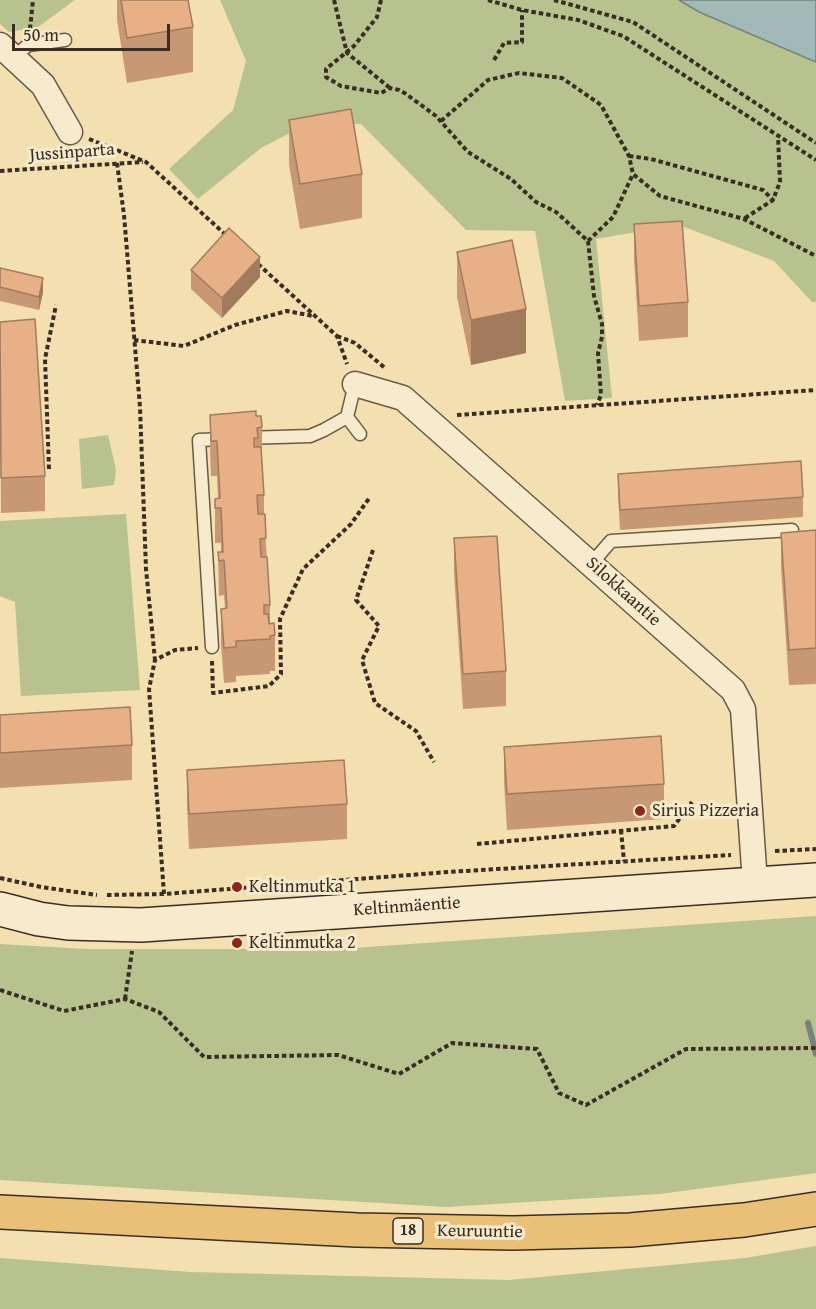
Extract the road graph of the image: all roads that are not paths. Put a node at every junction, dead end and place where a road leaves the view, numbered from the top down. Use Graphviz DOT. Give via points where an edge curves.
graph roads {
  1 [pos="65,40"];
  2 [pos="14,49"];
  3 [pos="70,132"];
  4 [pos="355,384"];
  5 [pos="347,417"];
  6 [pos="360,434"];
  7 [pos="792,530"];
  8 [pos="591,564"];
  9 [pos="212,647"];
  10 [pos="754,868"];
  11 [pos="816,880"];
  12 [pos="0,909"];
  13 [pos="816,1209"];
  14 [pos="0,1212"];
  1 -- 2 [label="lane"];
  2 -- 3 [label="street" via="43,85"];
  4 -- 5 [label="lane"];
  4 -- 8 [label="street, Silokkaantie" via="403,398"];
  5 -- 6 [label="lane"];
  5 -- 9 [label="lane" via="310,435 199,440"];
  7 -- 8 [label="lane" via="611,541"];
  8 -- 10 [label="street, Silokkaantie" via="733,690 743,709"];
  10 -- 11 [label="main road, Keltinmäentie"];
  10 -- 12 [label="main road, Keltinmäentie" via="141,925 68,923"];
  13 -- 14 [label="highway, Keuruuntie / 18" via="630,1230 513,1233 357,1230"];
}
